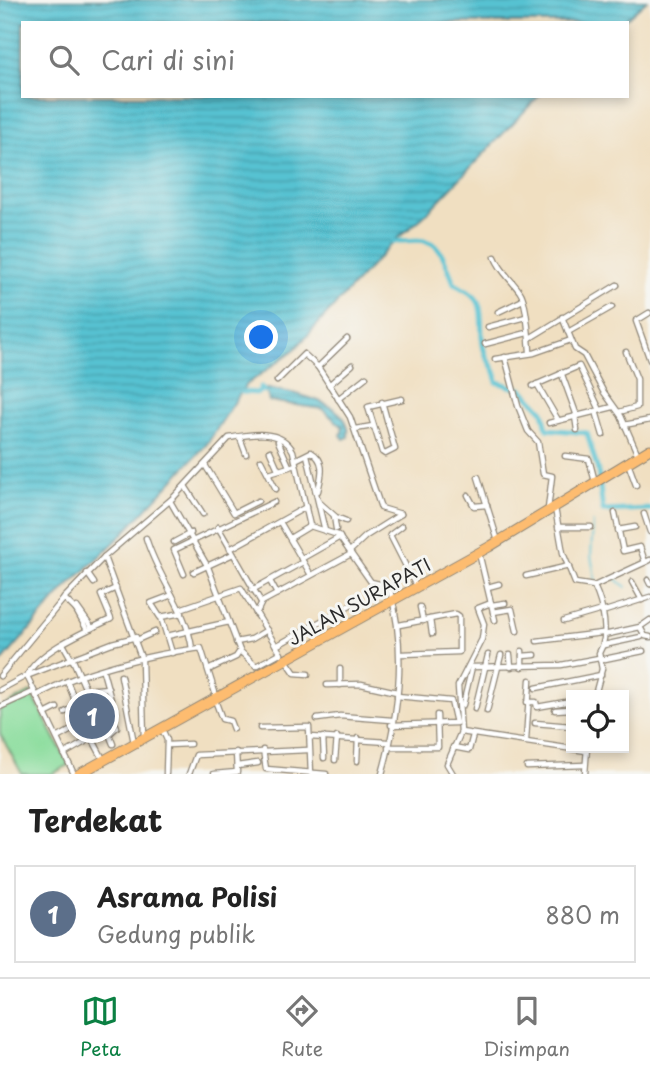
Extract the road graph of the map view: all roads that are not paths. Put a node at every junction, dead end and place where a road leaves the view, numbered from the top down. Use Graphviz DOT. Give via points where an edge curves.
graph roads {
  1 [pos="495,257"];
  2 [pos="617,285"];
  3 [pos="523,300"];
  4 [pos="612,307"];
  5 [pos="498,312"];
  6 [pos="649,313"];
  7 [pos="526,317"];
  8 [pos="562,317"];
  9 [pos="488,327"];
  10 [pos="568,332"];
  11 [pos="528,335"];
  12 [pos="347,340"];
  13 [pos="571,340"];
  14 [pos="485,344"];
  15 [pos="530,351"];
  16 [pos="626,352"];
  17 [pos="505,357"];
  18 [pos="495,359"];
  19 [pos="650,360"];
  20 [pos="352,365"];
  21 [pos="318,367"];
  22 [pos="561,372"];
  23 [pos="366,377"];
  24 [pos="277,381"];
  25 [pos="329,385"];
  26 [pos="338,399"];
  27 [pos="402,399"];
  28 [pos="382,402"];
  29 [pos="613,407"];
  30 [pos="598,411"];
  31 [pos="618,413"];
  32 [pos="575,416"];
  33 [pos="558,420"];
  34 [pos="650,420"];
  35 [pos="549,423"];
  36 [pos="624,425"];
  37 [pos="373,426"];
  38 [pos="355,429"];
  39 [pos="577,430"];
  40 [pos="603,435"];
  41 [pos="240,438"];
  42 [pos="278,441"];
  43 [pos="650,449"];
  44 [pos="270,451"];
  45 [pos="246,454"];
  46 [pos="307,455"];
  47 [pos="565,456"];
  48 [pos="639,456"];
  49 [pos="261,460"];
  50 [pos="296,463"];
  51 [pos="628,463"];
  52 [pos="205,466"];
  53 [pos="289,466"];
  54 [pos="278,469"];
  55 [pos="269,473"];
  56 [pos="478,477"];
  57 [pos="598,481"];
  58 [pos="636,485"];
  59 [pos="185,486"];
  60 [pos="276,489"];
  61 [pos="468,495"];
  62 [pos="318,499"];
  63 [pos="170,501"];
  64 [pos="258,501"];
  65 [pos="274,502"];
  66 [pos="486,505"];
  67 [pos="306,507"];
  68 [pos="552,510"];
  69 [pos="615,513"];
  70 [pos="202,514"];
  71 [pos="644,514"];
  72 [pos="334,515"];
  73 [pos="346,521"];
  74 [pos="281,522"];
  75 [pos="310,526"];
  76 [pos="402,526"];
  77 [pos="218,527"];
  78 [pos="558,527"];
  79 [pos="591,527"];
  80 [pos="635,527"];
  81 [pos="649,528"];
  82 [pos="336,529"];
  83 [pos="618,530"];
  84 [pos="325,531"];
  85 [pos="191,533"];
  86 [pos="340,537"];
  87 [pos="146,538"];
  88 [pos="290,538"];
  89 [pos="195,540"];
  90 [pos="174,542"];
  91 [pos="498,542"];
  92 [pos="232,552"];
  93 [pos="350,552"];
  94 [pos="479,552"];
  95 [pos="104,557"];
  96 [pos="302,561"];
  97 [pos="648,561"];
  98 [pos="569,566"];
  99 [pos="208,567"];
  100 [pos="194,572"];
  101 [pos="88,573"];
  102 [pos="184,574"];
  103 [pos="311,575"];
  104 [pos="526,576"];
  105 [pos="270,581"];
  106 [pos="632,582"];
  107 [pos="94,583"];
  108 [pos="499,584"];
  109 [pos="595,584"];
  110 [pos="416,587"];
  111 [pos="488,587"];
  112 [pos="116,588"];
  113 [pos="252,590"];
  114 [pos="277,594"];
  115 [pos="172,595"];
  116 [pos="220,595"];
  117 [pos="650,597"];
  118 [pos="64,598"];
  119 [pos="393,600"];
  120 [pos="642,600"];
  121 [pos="261,603"];
  122 [pos="505,603"];
  123 [pos="352,604"];
  124 [pos="492,604"];
  125 [pos="420,607"];
  126 [pos="181,611"];
  127 [pos="493,611"];
  128 [pos="602,611"];
  129 [pos="256,615"];
  130 [pos="161,618"];
  131 [pos="430,619"];
  132 [pos="495,620"];
  133 [pos="650,620"];
  134 [pos="423,621"];
  135 [pos="564,621"];
  136 [pos="229,622"];
  137 [pos="399,625"];
  138 [pos="640,626"];
  139 [pos="90,629"];
  140 [pos="267,630"];
  141 [pos="517,631"];
  142 [pos="155,632"];
  143 [pos="188,632"];
  144 [pos="432,634"];
  145 [pos="603,634"];
  146 [pos="167,636"];
  147 [pos="641,637"];
  148 [pos="650,637"];
  149 [pos="136,638"];
  150 [pos="537,641"];
  151 [pos="236,642"];
  152 [pos="63,644"];
  153 [pos="604,645"];
  154 [pos="276,646"];
  155 [pos="192,649"];
  156 [pos="240,651"];
  157 [pos="643,651"];
  158 [pos="172,653"];
  159 [pos="401,654"];
  160 [pos="488,655"];
  161 [pos="501,655"];
  162 [pos="510,655"];
  163 [pos="535,655"];
  164 [pos="284,658"];
  165 [pos="600,659"];
  166 [pos="73,660"];
  167 [pos="142,660"];
  168 [pos="485,667"];
  169 [pos="498,667"];
  170 [pos="511,667"];
  171 [pos="522,667"];
  172 [pos="210,669"];
  173 [pos="340,669"];
  174 [pos="103,671"];
  175 [pos="308,674"];
  176 [pos="601,675"];
  177 [pos="0,676"];
  178 [pos="27,676"];
  179 [pos="121,676"];
  180 [pos="80,677"];
  181 [pos="530,680"];
  182 [pos="68,681"];
  183 [pos="327,685"];
  184 [pos="340,685"];
  185 [pos="107,688"];
  186 [pos="536,688"];
  187 [pos="0,690"];
  188 [pos="596,690"];
  189 [pos="34,694"];
  190 [pos="397,694"];
  191 [pos="216,699"];
  192 [pos="111,701"];
  193 [pos="527,702"];
  194 [pos="566,702"];
  195 [pos="463,705"];
  196 [pos="78,706"];
  197 [pos="0,707"];
  198 [pos="57,708"];
  199 [pos="475,709"];
  200 [pos="566,709"];
  201 [pos="555,710"];
  202 [pos="487,711"];
  203 [pos="65,712"];
  204 [pos="46,714"];
  205 [pos="438,715"];
  206 [pos="317,719"];
  207 [pos="84,723"];
  208 [pos="392,723"];
  209 [pos="535,723"];
  210 [pos="439,724"];
  211 [pos="566,726"];
  212 [pos="260,728"];
  213 [pos="88,729"];
  214 [pos="162,729"];
  215 [pos="233,729"];
  216 [pos="461,732"];
  217 [pos="473,735"];
  218 [pos="92,737"];
  219 [pos="310,737"];
  220 [pos="323,737"];
  221 [pos="337,737"];
  222 [pos="57,738"];
  223 [pos="144,738"];
  224 [pos="358,738"];
  225 [pos="526,740"];
  226 [pos="113,744"];
  227 [pos="134,744"];
  228 [pos="190,744"];
  229 [pos="168,745"];
  230 [pos="388,745"];
  231 [pos="566,746"];
  232 [pos="453,747"];
  233 [pos="263,750"];
  234 [pos="308,750"];
  235 [pos="236,752"];
  236 [pos="586,753"];
  237 [pos="64,754"];
  238 [pos="324,758"];
  239 [pos="104,760"];
  240 [pos="335,760"];
  241 [pos="357,761"];
  242 [pos="258,763"];
  243 [pos="585,765"];
  244 [pos="237,766"];
  245 [pos="527,766"];
  246 [pos="311,773"];
  247 [pos="74,774"];
  248 [pos="79,774"];
  249 [pos="166,774"];
  250 [pos="189,774"];
  251 [pos="214,774"];
  252 [pos="326,774"];
  253 [pos="383,774"];
  254 [pos="453,774"];
  255 [pos="585,774"];
  1 -- 3 [label="street"];
  2 -- 8 [label="street"];
  3 -- 5 [label="street"];
  3 -- 7 [label="street"];
  4 -- 10 [label="street"];
  6 -- 19 [label="street" via="636,321"];
  7 -- 9 [label="street"];
  7 -- 11 [label="street"];
  8 -- 10 [label="street"];
  8 -- 11 [label="street"];
  10 -- 13 [label="street"];
  11 -- 14 [label="street"];
  11 -- 15 [label="street"];
  12 -- 21 [label="street"];
  13 -- 15 [label="street"];
  13 -- 29 [label="street"];
  15 -- 17 [label="street"];
  16 -- 31 [label="street" via="637,379 637,407"];
  17 -- 18 [label="street"];
  17 -- 68 [label="street" via="528,431 538,442 543,474 552,477 547,507"];
  20 -- 25 [label="street"];
  21 -- 24 [label="street" via="304,354"];
  21 -- 25 [label="street"];
  22 -- 30 [label="street" via="579,366"];
  22 -- 32 [label="street"];
  22 -- 33 [label="street" via="535,385"];
  23 -- 26 [label="street"];
  25 -- 26 [label="street"];
  26 -- 38 [label="street"];
  27 -- 28 [label="street"];
  28 -- 37 [label="street" via="369,407"];
  28 -- 37 [label="street" via="394,450 382,453"];
  29 -- 30 [label="street"];
  29 -- 31 [label="street"];
  30 -- 32 [label="street"];
  30 -- 40 [label="street"];
  31 -- 36 [label="street"];
  32 -- 33 [label="street"];
  32 -- 39 [label="street"];
  33 -- 35 [label="street"];
  34 -- 36 [label="street"];
  36 -- 48 [label="street"];
  37 -- 38 [label="street"];
  38 -- 93 [label="street" via="381,508 401,514"];
  41 -- 45 [label="street"];
  41 -- 50 [label="street" via="280,437 289,444"];
  41 -- 52 [label="street" via="229,438"];
  42 -- 53 [label="street"];
  43 -- 48 [label="highway, JALAN SURAPATI"];
  44 -- 54 [label="street"];
  46 -- 50 [label="street"];
  46 -- 62 [label="street"];
  46 -- 62 [label="street" via="317,455 323,467"];
  47 -- 57 [label="street" via="589,460"];
  48 -- 51 [label="highway, JALAN SURAPATI"];
  49 -- 55 [label="street"];
  50 -- 53 [label="street"];
  50 -- 67 [label="street"];
  51 -- 57 [label="highway, JALAN SURAPATI"];
  51 -- 58 [label="street"];
  52 -- 59 [label="street"];
  52 -- 64 [label="street" via="234,513"];
  53 -- 54 [label="street"];
  54 -- 55 [label="street"];
  55 -- 60 [label="street"];
  56 -- 66 [label="street"];
  57 -- 68 [label="highway, JALAN SURAPATI"];
  59 -- 63 [label="street"];
  59 -- 70 [label="street"];
  61 -- 66 [label="street" via="474,506"];
  62 -- 72 [label="street"];
  62 -- 84 [label="street"];
  63 -- 85 [label="street"];
  63 -- 95 [label="street"];
  65 -- 77 [label="street"];
  66 -- 91 [label="street"];
  67 -- 74 [label="street"];
  67 -- 75 [label="street"];
  68 -- 78 [label="street"];
  68 -- 91 [label="highway, JALAN SURAPATI"];
  69 -- 83 [label="street"];
  71 -- 81 [label="street"];
  72 -- 73 [label="street"];
  72 -- 82 [label="street"];
  74 -- 88 [label="street"];
  74 -- 92 [label="street"];
  75 -- 84 [label="street"];
  75 -- 88 [label="street"];
  76 -- 110 [label="street" via="390,535"];
  77 -- 89 [label="street"];
  77 -- 92 [label="street"];
  78 -- 79 [label="street"];
  78 -- 98 [label="street"];
  80 -- 83 [label="street"];
  83 -- 97 [label="street" via="623,551 640,547"];
  84 -- 86 [label="street"];
  85 -- 89 [label="street"];
  85 -- 90 [label="street"];
  86 -- 93 [label="street"];
  86 -- 96 [label="street"];
  87 -- 115 [label="street" via="162,582"];
  88 -- 96 [label="street"];
  89 -- 99 [label="street"];
  89 -- 102 [label="street" via="174,551"];
  91 -- 94 [label="highway, JALAN SURAPATI"];
  92 -- 99 [label="street"];
  92 -- 113 [label="street"];
  93 -- 103 [label="street"];
  93 -- 119 [label="street" via="371,582 389,587"];
  94 -- 110 [label="highway, JALAN SURAPATI"];
  94 -- 111 [label="street"];
  95 -- 101 [label="street"];
  95 -- 112 [label="street"];
  96 -- 103 [label="street"];
  96 -- 105 [label="street"];
  97 -- 109 [label="street"];
  98 -- 104 [label="street"];
  98 -- 109 [label="street" via="576,584"];
  99 -- 100 [label="street"];
  99 -- 116 [label="street"];
  101 -- 107 [label="street"];
  101 -- 118 [label="street"];
  103 -- 114 [label="street"];
  105 -- 113 [label="street"];
  105 -- 114 [label="street"];
  106 -- 120 [label="street"];
  108 -- 111 [label="street"];
  109 -- 128 [label="street"];
  110 -- 119 [label="highway, JALAN SURAPATI"];
  111 -- 124 [label="street"];
  112 -- 139 [label="street" via="101,595 111,619"];
  112 -- 149 [label="street"];
  113 -- 121 [label="street"];
  114 -- 121 [label="street"];
  115 -- 126 [label="street"];
  115 -- 130 [label="street" via="151,601"];
  116 -- 126 [label="street"];
  116 -- 129 [label="street" via="241,588"];
  116 -- 136 [label="street"];
  117 -- 120 [label="street"];
  118 -- 139 [label="street" via="76,610 80,608"];
  118 -- 177 [label="street"];
  119 -- 137 [label="street"];
  119 -- 164 [label="highway, JALAN SURAPATI"];
  120 -- 128 [label="street"];
  121 -- 129 [label="street"];
  122 -- 124 [label="street"];
  123 -- 154 [label="street"];
  124 -- 127 [label="street"];
  124 -- 216 [label="street" via="478,608 484,624 482,639 457,693"];
  125 -- 134 [label="street"];
  126 -- 130 [label="street"];
  126 -- 143 [label="street"];
  127 -- 132 [label="street"];
  127 -- 141 [label="street" via="512,609"];
  128 -- 135 [label="street"];
  128 -- 145 [label="street"];
  129 -- 140 [label="street"];
  130 -- 146 [label="street"];
  131 -- 134 [label="street"];
  131 -- 144 [label="street"];
  131 -- 159 [label="street" via="458,614 459,652"];
  133 -- 138 [label="street"];
  134 -- 137 [label="street"];
  136 -- 143 [label="street"];
  136 -- 151 [label="street"];
  137 -- 159 [label="street"];
  138 -- 145 [label="street"];
  138 -- 148 [label="street" via="645,637"];
  139 -- 152 [label="street"];
  140 -- 151 [label="street"];
  140 -- 154 [label="street"];
  142 -- 149 [label="street"];
  143 -- 146 [label="street"];
  143 -- 155 [label="street"];
  145 -- 150 [label="street"];
  145 -- 153 [label="street"];
  146 -- 158 [label="street"];
  147 -- 153 [label="street"];
  149 -- 166 [label="street"];
  149 -- 167 [label="street"];
  151 -- 156 [label="street"];
  152 -- 166 [label="street"];
  152 -- 178 [label="street"];
  153 -- 165 [label="street" via="598,653"];
  154 -- 164 [label="street"];
  155 -- 158 [label="street"];
  155 -- 172 [label="street" via="202,649"];
  156 -- 164 [label="street" via="256,666"];
  156 -- 172 [label="street"];
  157 -- 165 [label="street"];
  158 -- 167 [label="street"];
  159 -- 190 [label="street"];
  160 -- 168 [label="street"];
  161 -- 169 [label="street"];
  162 -- 170 [label="street"];
  163 -- 171 [label="street" via="522,653"];
  164 -- 175 [label="street" via="295,673"];
  164 -- 191 [label="highway, JALAN SURAPATI"];
  165 -- 171 [label="street"];
  165 -- 176 [label="street"];
  166 -- 178 [label="street"];
  166 -- 180 [label="street"];
  167 -- 174 [label="street"];
  167 -- 223 [label="street"];
  168 -- 169 [label="street"];
  168 -- 195 [label="street" via="472,667"];
  168 -- 199 [label="street"];
  169 -- 170 [label="street"];
  169 -- 202 [label="street"];
  170 -- 171 [label="street"];
  172 -- 191 [label="street"];
  173 -- 184 [label="street"];
  174 -- 180 [label="street"];
  174 -- 185 [label="street"];
  176 -- 186 [label="street"];
  176 -- 188 [label="street"];
  178 -- 187 [label="street"];
  178 -- 189 [label="street"];
  179 -- 227 [label="street"];
  180 -- 182 [label="street"];
  180 -- 185 [label="street" via="87,691"];
  181 -- 193 [label="street"];
  182 -- 189 [label="street"];
  182 -- 196 [label="street"];
  183 -- 184 [label="street"];
  184 -- 190 [label="street" via="362,684"];
  185 -- 192 [label="street"];
  189 -- 197 [label="street"];
  189 -- 204 [label="street"];
  190 -- 208 [label="street"];
  190 -- 210 [label="street" via="452,701 456,723"];
  191 -- 214 [label="highway, JALAN SURAPATI"];
  191 -- 215 [label="street" via="222,719 230,721"];
  193 -- 194 [label="street" via="536,702 537,707"];
  193 -- 225 [label="street"];
  196 -- 203 [label="street"];
  196 -- 207 [label="street"];
  198 -- 204 [label="street"];
  200 -- 201 [label="street"];
  204 -- 222 [label="street"];
  205 -- 210 [label="street"];
  206 -- 208 [label="street" via="337,716"];
  207 -- 213 [label="street"];
  207 -- 222 [label="street"];
  208 -- 210 [label="street"];
  208 -- 230 [label="street"];
  209 -- 211 [label="street"];
  210 -- 230 [label="street" via="437,747"];
  212 -- 219 [label="street" via="308,726"];
  213 -- 218 [label="street"];
  213 -- 226 [label="street" via="114,713 117,727 109,734"];
  214 -- 223 [label="highway, JALAN SURAPATI"];
  214 -- 229 [label="street"];
  216 -- 217 [label="street"];
  216 -- 232 [label="street"];
  217 -- 225 [label="street"];
  217 -- 232 [label="street" via="469,750"];
  218 -- 237 [label="street"];
  218 -- 239 [label="street"];
  219 -- 220 [label="street"];
  219 -- 234 [label="street"];
  220 -- 221 [label="street"];
  220 -- 238 [label="street"];
  221 -- 224 [label="street"];
  221 -- 240 [label="street"];
  222 -- 237 [label="street"];
  223 -- 227 [label="highway, JALAN SURAPATI"];
  224 -- 230 [label="street"];
  224 -- 241 [label="street"];
  225 -- 231 [label="street"];
  227 -- 239 [label="highway, JALAN SURAPATI"];
  228 -- 229 [label="street"];
  229 -- 249 [label="street"];
  230 -- 253 [label="street"];
  232 -- 254 [label="street" via="447,764"];
  233 -- 234 [label="street"];
  233 -- 235 [label="street"];
  233 -- 246 [label="street" via="266,769"];
  234 -- 246 [label="street"];
  235 -- 244 [label="street"];
  235 -- 250 [label="street" via="194,755"];
  236 -- 243 [label="street"];
  237 -- 247 [label="street"];
  239 -- 248 [label="highway, JALAN SURAPATI"];
  242 -- 244 [label="street"];
  243 -- 245 [label="street"];
  243 -- 255 [label="street"];
  244 -- 251 [label="street" via="237,772"];
  246 -- 252 [label="street"];
}
